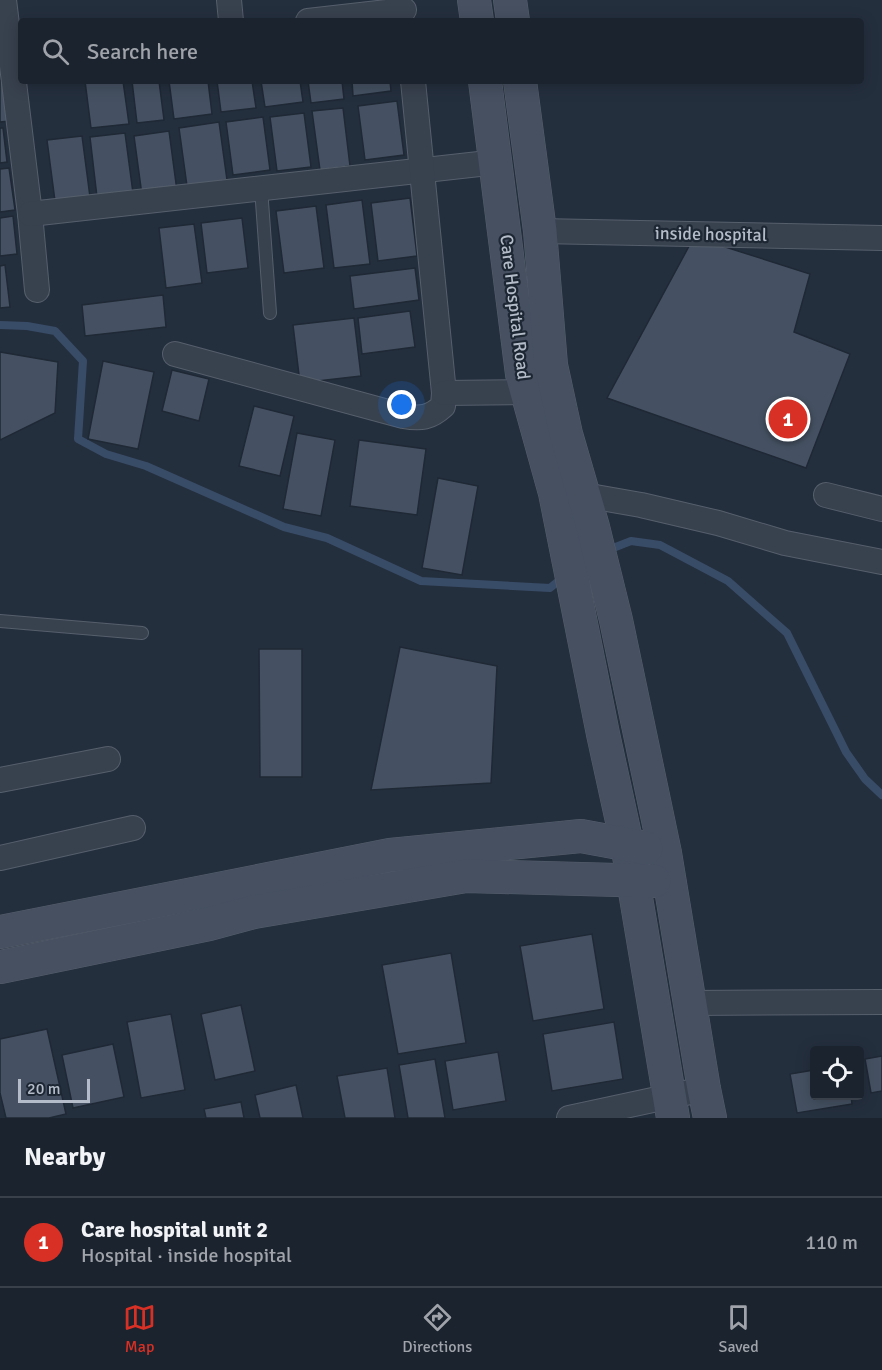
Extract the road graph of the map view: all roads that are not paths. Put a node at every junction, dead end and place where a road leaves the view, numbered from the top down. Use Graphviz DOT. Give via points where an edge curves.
graph roads {
  1 [pos="4,0"];
  2 [pos="229,0"];
  3 [pos="474,0"];
  4 [pos="510,0"];
  5 [pos="404,10"];
  6 [pos="231,18"];
  7 [pos="334,18"];
  8 [pos="477,18"];
  9 [pos="513,18"];
  10 [pos="16,56"];
  11 [pos="18,79"];
  12 [pos="18,84"];
  13 [pos="412,84"];
  14 [pos="485,84"];
  15 [pos="520,84"];
  16 [pos="497,162"];
  17 [pos="423,170"];
  18 [pos="261,188"];
  19 [pos="30,214"];
  20 [pos="540,231"];
  21 [pos="882,238"];
  22 [pos="37,290"];
  23 [pos="270,313"];
  24 [pos="175,354"];
  25 [pos="542,392"];
  26 [pos="444,393"];
  27 [pos="584,495"];
  28 [pos="826,495"];
  29 [pos="882,509"];
  30 [pos="578,528"];
  31 [pos="882,562"];
  32 [pos="0,621"];
  33 [pos="142,633"];
  34 [pos="108,759"];
  35 [pos="0,780"];
  36 [pos="133,828"];
  37 [pos="627,844"];
  38 [pos="0,858"];
  39 [pos="668,867"];
  40 [pos="634,880"];
  41 [pos="0,932"];
  42 [pos="0,967"];
  43 [pos="882,1002"];
  44 [pos="689,1003"];
  45 [pos="707,1104"];
  46 [pos="671,1107"];
  47 [pos="569,1118"];
  1 -- 10 [label="street"];
  2 -- 6 [label="street"];
  3 -- 8 [label="street"];
  4 -- 9 [label="street"];
  5 -- 7 [label="street"];
  10 -- 11 [label="street"];
  12 -- 19 [label="street"];
  13 -- 17 [label="street"];
  14 -- 16 [label="street, Care Hospital Road"];
  15 -- 20 [label="street, Care Hospital Road"];
  16 -- 17 [label="street"];
  16 -- 25 [label="street, Care Hospital Road" via="522,374"];
  17 -- 18 [label="street"];
  17 -- 26 [label="street"];
  18 -- 19 [label="street"];
  18 -- 23 [label="lane"];
  19 -- 22 [label="street"];
  20 -- 21 [label="street, inside hospital"];
  20 -- 25 [label="street, Care Hospital Road" via="551,365"];
  24 -- 26 [label="street" via="419,419 433,415 443,406"];
  25 -- 26 [label="street"];
  25 -- 27 [label="street, Care Hospital Road" via="566,434"];
  25 -- 30 [label="street, Care Hospital Road" via="555,493"];
  27 -- 30 [label="street, Care Hospital Road"];
  27 -- 31 [label="street"];
  28 -- 29 [label="street"];
  30 -- 37 [label="street" via="584,640"];
  30 -- 39 [label="street" via="616,620"];
  32 -- 33 [label="lane"];
  34 -- 35 [label="street"];
  36 -- 38 [label="street"];
  37 -- 39 [label="street"];
  37 -- 40 [label="street"];
  37 -- 41 [label="street" via="581,836 390,855"];
  39 -- 40 [label="street"];
  39 -- 44 [label="street"];
  40 -- 42 [label="street" via="466,876 254,912"];
  40 -- 46 [label="street"];
  43 -- 44 [label="street"];
  44 -- 45 [label="street"];
  45 -- 46 [label="street"];
  46 -- 47 [label="street"];
}
